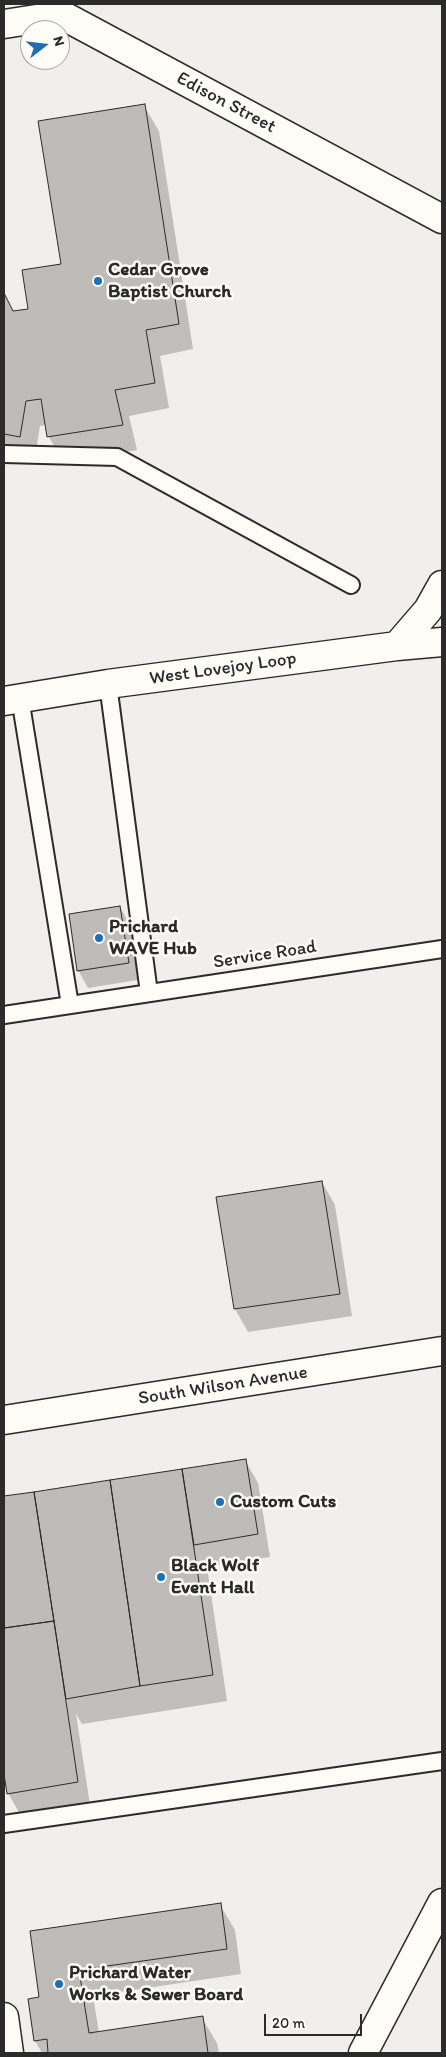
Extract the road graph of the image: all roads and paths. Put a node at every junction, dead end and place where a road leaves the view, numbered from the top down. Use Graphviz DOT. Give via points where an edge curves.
graph roads {
  1 [pos="65,10"];
  2 [pos="4,24"];
  3 [pos="442,219"];
  4 [pos="4,454"];
  5 [pos="351,585"];
  6 [pos="442,585"];
  7 [pos="442,642"];
  8 [pos="397,646"];
  9 [pos="108,684"];
  10 [pos="12,699"];
  11 [pos="442,949"];
  12 [pos="149,993"];
  13 [pos="70,1005"];
  14 [pos="4,1015"];
  15 [pos="442,1351"];
  16 [pos="4,1420"];
  17 [pos="442,1761"];
  18 [pos="4,1824"];
  19 [pos="442,1904"];
  20 [pos="4,2017"];
  21 [pos="9,2053"];
  22 [pos="363,2053"];
  1 -- 2 [label="street, Edison Street"];
  1 -- 3 [label="street, Edison Street"];
  4 -- 5 [label="lane" via="117,457"];
  6 -- 8 [label="street" via="428,610"];
  7 -- 8 [label="street, West Lovejoy Loop"];
  8 -- 9 [label="street, West Lovejoy Loop"];
  9 -- 10 [label="street, West Lovejoy Loop"];
  9 -- 12 [label="lane"];
  10 -- 13 [label="lane"];
  11 -- 12 [label="lane, Service Road"];
  12 -- 13 [label="lane, Service Road"];
  13 -- 14 [label="lane, Service Road"];
  15 -- 16 [label="street, South Wilson Avenue"];
  17 -- 18 [label="lane"];
  19 -- 22 [label="street"];
  20 -- 21 [label="street"];
}
